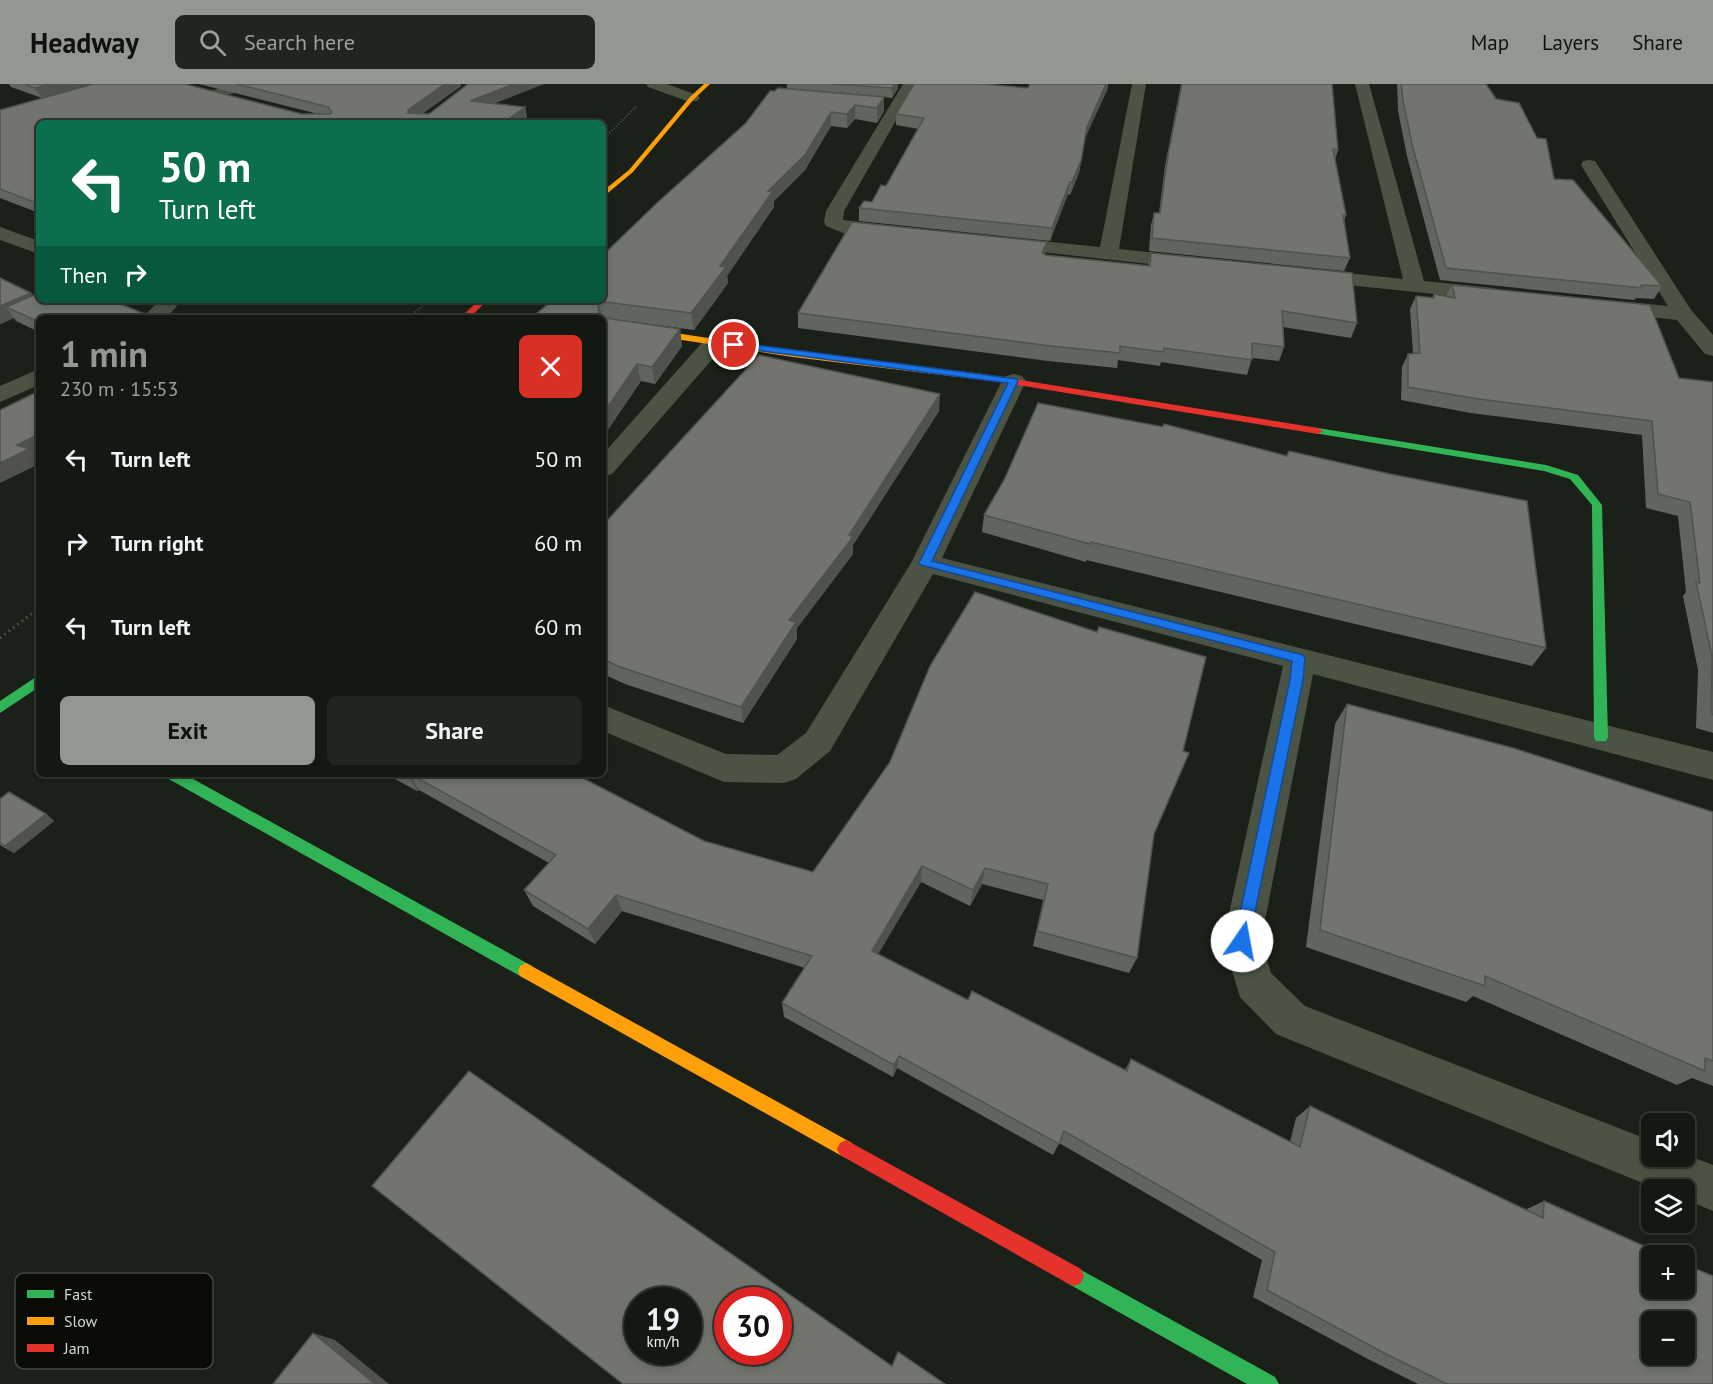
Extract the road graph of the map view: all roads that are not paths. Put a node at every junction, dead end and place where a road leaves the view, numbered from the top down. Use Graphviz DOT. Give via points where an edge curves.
graph roads {
  1 [pos="253,84"];
  2 [pos="708,84"];
  3 [pos="910,84"];
  4 [pos="1139,84"];
  5 [pos="1362,84"];
  6 [pos="655,86"];
  7 [pos="692,98"];
  8 [pos="246,103"];
  9 [pos="1589,165"];
  10 [pos="606,192"];
  11 [pos="0,233"];
  12 [pos="912,234"];
  13 [pos="982,241"];
  14 [pos="36,247"];
  15 [pos="1108,255"];
  16 [pos="1215,265"];
  17 [pos="1285,273"];
  18 [pos="1415,286"];
  19 [pos="1508,296"];
  20 [pos="164,303"];
  21 [pos="481,303"];
  22 [pos="1590,304"];
  23 [pos="1683,314"];
  24 [pos="156,315"];
  25 [pos="467,315"];
  26 [pos="606,325"];
  27 [pos="715,342"];
  28 [pos="1713,349"];
  29 [pos="36,377"];
  30 [pos="1014,381"];
  31 [pos="0,395"];
  32 [pos="606,466"];
  33 [pos="925,563"];
  34 [pos="1299,658"];
  35 [pos="606,718"];
  36 [pos="1601,737"];
  37 [pos="1713,766"];
  38 [pos="177,777"];
  39 [pos="1713,1188"];
  40 [pos="1268,1384"];
  1 -- 8 [label="street" via="210,93"];
  2 -- 7 [label="street"];
  3 -- 12 [label="street" via="892,105 835,211 833,222 843,227"];
  4 -- 15 [label="street"];
  5 -- 18 [label="street"];
  6 -- 7 [label="street"];
  7 -- 10 [label="street" via="630,171"];
  9 -- 23 [label="street"];
  11 -- 14 [label="street"];
  13 -- 15 [label="street"];
  15 -- 16 [label="street"];
  17 -- 18 [label="street"];
  18 -- 19 [label="street"];
  20 -- 24 [label="street" via="167,306"];
  21 -- 25 [label="street"];
  22 -- 23 [label="street"];
  23 -- 28 [label="street"];
  26 -- 27 [label="street"];
  27 -- 30 [label="street"];
  27 -- 32 [label="street"];
  29 -- 31 [label="street"];
  30 -- 33 [label="street"];
  30 -- 36 [label="street" via="1546,468 1574,477 1597,505"];
  33 -- 34 [label="street"];
  33 -- 35 [label="street" via="818,742 784,769 724,768"];
  34 -- 36 [label="street"];
  34 -- 39 [label="street" via="1242,941 1254,984 1291,1020"];
  36 -- 37 [label="street"];
  38 -- 40 [label="street"];
}
